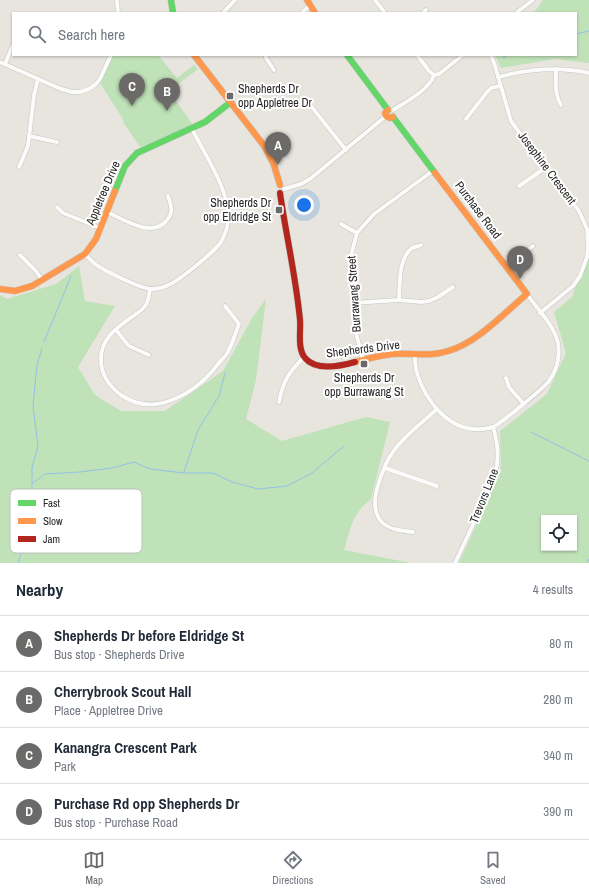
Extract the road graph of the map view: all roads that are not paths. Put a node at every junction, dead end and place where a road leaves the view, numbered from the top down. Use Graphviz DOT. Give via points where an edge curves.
graph roads {
  1 [pos="117,0"];
  2 [pos="171,0"];
  3 [pos="235,0"];
  4 [pos="375,0"];
  5 [pos="532,0"];
  6 [pos="309,2"];
  7 [pos="118,12"];
  8 [pos="173,12"];
  9 [pos="225,12"];
  10 [pos="303,12"];
  11 [pos="314,12"];
  12 [pos="384,12"];
  13 [pos="517,12"];
  14 [pos="12,47"];
  15 [pos="111,56"];
  16 [pos="195,56"];
  17 [pos="266,56"];
  18 [pos="348,56"];
  19 [pos="418,56"];
  20 [pos="462,56"];
  21 [pos="490,56"];
  22 [pos="2,63"];
  23 [pos="556,69"];
  24 [pos="274,70"];
  25 [pos="589,73"];
  26 [pos="434,75"];
  27 [pos="498,77"];
  28 [pos="38,79"];
  29 [pos="500,86"];
  30 [pos="231,102"];
  31 [pos="561,105"];
  32 [pos="311,106"];
  33 [pos="390,113"];
  34 [pos="466,119"];
  35 [pos="192,129"];
  36 [pos="29,136"];
  37 [pos="56,142"];
  38 [pos="346,150"];
  39 [pos="19,167"];
  40 [pos="545,168"];
  41 [pos="434,169"];
  42 [pos="519,186"];
  43 [pos="281,189"];
  44 [pos="168,196"];
  45 [pos="57,207"];
  46 [pos="107,212"];
  47 [pos="341,224"];
  48 [pos="100,228"];
  49 [pos="357,232"];
  50 [pos="588,240"];
  51 [pos="421,245"];
  52 [pos="533,246"];
  53 [pos="85,254"];
  54 [pos="20,255"];
  55 [pos="506,266"];
  56 [pos="42,280"];
  57 [pos="453,287"];
  58 [pos="0,289"];
  59 [pos="150,289"];
  60 [pos="527,294"];
  61 [pos="399,300"];
  62 [pos="353,303"];
  63 [pos="225,306"];
  64 [pos="540,313"];
  65 [pos="116,330"];
  66 [pos="149,355"];
  67 [pos="415,355"];
  68 [pos="304,358"];
  69 [pos="363,360"];
  70 [pos="506,378"];
  71 [pos="279,402"];
  72 [pos="522,403"];
  73 [pos="437,410"];
  74 [pos="493,427"];
  75 [pos="385,468"];
  76 [pos="437,486"];
  77 [pos="413,532"];
  78 [pos="455,563"];
  1 -- 7 [label="street"];
  2 -- 8 [label="main road"];
  3 -- 9 [label="street"];
  4 -- 12 [label="street"];
  5 -- 13 [label="street"];
  6 -- 10 [label="street"];
  6 -- 11 [label="main road"];
  14 -- 22 [label="street"];
  15 -- 28 [label="street" via="95,85 80,92 72,92"];
  16 -- 30 [label="main road"];
  17 -- 24 [label="street"];
  18 -- 33 [label="main road, Purchase Road"];
  19 -- 26 [label="street"];
  20 -- 26 [label="street" via="439,74"];
  21 -- 27 [label="street, Josephine Crescent"];
  22 -- 28 [label="street"];
  23 -- 25 [label="street"];
  23 -- 27 [label="street" via="542,68"];
  23 -- 31 [label="street" via="557,98"];
  26 -- 33 [label="street" via="424,89"];
  27 -- 29 [label="street, Josephine Crescent"];
  28 -- 36 [label="street"];
  29 -- 34 [label="street" via="487,92"];
  29 -- 40 [label="street, Josephine Crescent" via="511,121"];
  30 -- 35 [label="main road, Appletree Drive"];
  30 -- 43 [label="main road" via="265,147 274,165"];
  32 -- 38 [label="street"];
  33 -- 38 [label="street"];
  33 -- 41 [label="main road, Purchase Road"];
  35 -- 46 [label="main road, Appletree Drive" via="131,158 121,174"];
  35 -- 59 [label="street" via="223,189 228,223 225,234 215,250 167,286"];
  36 -- 37 [label="street"];
  36 -- 39 [label="street"];
  38 -- 43 [label="street" via="310,179"];
  40 -- 42 [label="street"];
  40 -- 50 [label="street, Josephine Crescent" via="579,211 587,229"];
  41 -- 49 [label="street, Burrawang Street" via="374,214"];
  41 -- 55 [label="main road, Purchase Road"];
  43 -- 68 [label="main road" via="301,325 300,346"];
  44 -- 46 [label="street" via="172,207 171,215 159,227 143,227"];
  45 -- 48 [label="street" via="63,213"];
  46 -- 48 [label="main road, Appletree Drive"];
  47 -- 49 [label="street"];
  48 -- 53 [label="main road, Appletree Drive" via="92,246"];
  49 -- 62 [label="street, Burrawang Street" via="350,259"];
  50 -- 64 [label="street, Josephine Crescent" via="587,256 580,276 573,286"];
  51 -- 61 [label="street" via="407,254 403,264"];
  52 -- 55 [label="street"];
  53 -- 56 [label="main road, Appletree Drive"];
  53 -- 59 [label="street" via="100,267"];
  54 -- 56 [label="street"];
  55 -- 60 [label="main road, Purchase Road"];
  56 -- 58 [label="main road, Appletree Drive" via="22,290"];
  57 -- 61 [label="street" via="429,301"];
  59 -- 65 [label="street" via="145,307"];
  60 -- 64 [label="street, Purchase Road"];
  60 -- 67 [label="main road, Shepherds Drive" via="461,346 443,353"];
  61 -- 62 [label="street"];
  62 -- 69 [label="street, Burrawang Street" via="356,333"];
  63 -- 65 [label="street" via="239,324 226,356 212,372 178,398 158,404 137,402 123,396 104,376 100,360 102,346"];
  64 -- 72 [label="street, Purchase Road" via="555,334 558,343 557,364 548,382"];
  65 -- 66 [label="street" via="129,346"];
  67 -- 69 [label="main road, Shepherds Drive" via="386,355"];
  67 -- 73 [label="street" via="416,372 422,388"];
  68 -- 69 [label="main road, Shepherds Drive" via="313,364 327,366"];
  68 -- 71 [label="street" via="289,373 281,390"];
  70 -- 72 [label="street" via="509,387"];
  72 -- 74 [label="street, Purchase Road"];
  73 -- 74 [label="street" via="465,428"];
  73 -- 75 [label="street" via="402,442 389,458"];
  74 -- 78 [label="street, Trevors Lane" via="498,466 494,480"];
  75 -- 76 [label="street"];
  75 -- 77 [label="street" via="380,477 374,504 377,517 390,527"];
}
